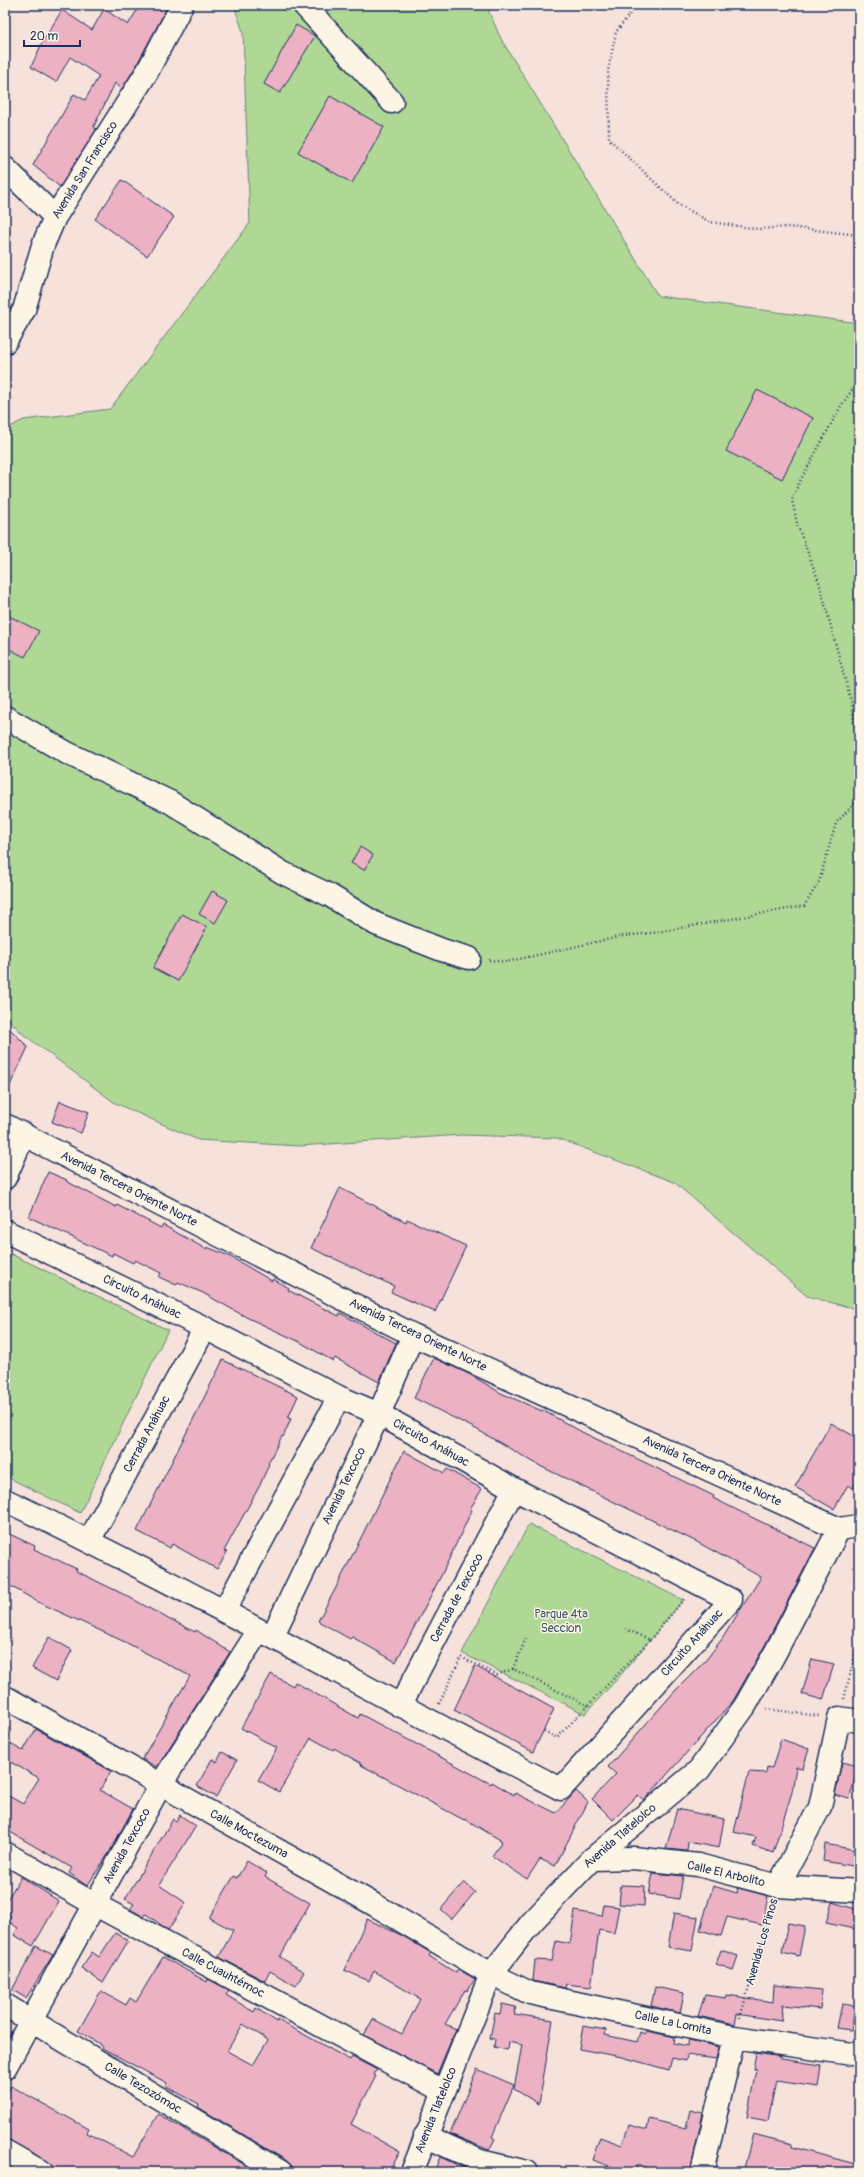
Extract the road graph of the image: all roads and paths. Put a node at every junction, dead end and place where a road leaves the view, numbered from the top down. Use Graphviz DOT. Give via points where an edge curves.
graph roads {
  1 [pos="182,5"];
  2 [pos="304,5"];
  3 [pos="642,5"];
  4 [pos="392,102"];
  5 [pos="5,168"];
  6 [pos="55,217"];
  7 [pos="859,235"];
  8 [pos="5,342"];
  9 [pos="859,380"];
  10 [pos="5,717"];
  11 [pos="859,765"];
  12 [pos="859,799"];
  13 [pos="469,958"];
  14 [pos="14,1130"];
  15 [pos="5,1178"];
  16 [pos="5,1231"];
  17 [pos="205,1328"];
  18 [pos="413,1335"];
  19 [pos="339,1397"];
  20 [pos="379,1414"];
  21 [pos="514,1489"];
  22 [pos="5,1500"];
  23 [pos="849,1527"];
  24 [pos="89,1541"];
  25 [pos="697,1583"];
  26 [pos="224,1611"];
  27 [pos="626,1629"];
  28 [pos="266,1632"];
  29 [pos="527,1636"];
  30 [pos="859,1639"];
  31 [pos="650,1640"];
  32 [pos="513,1669"];
  33 [pos="5,1697"];
  34 [pos="400,1706"];
  35 [pos="588,1706"];
  36 [pos="745,1706"];
  37 [pos="437,1708"];
  38 [pos="849,1720"];
  39 [pos="544,1731"];
  40 [pos="161,1784"];
  41 [pos="5,1853"];
  42 [pos="592,1859"];
  43 [pos="778,1886"];
  44 [pos="859,1891"];
  45 [pos="94,1904"];
  46 [pos="491,1974"];
  47 [pos="5,2005"];
  48 [pos="32,2020"];
  49 [pos="734,2036"];
  50 [pos="859,2055"];
  51 [pos="5,2068"];
  52 [pos="443,2091"];
  53 [pos="425,2136"];
  54 [pos="5,2151"];
  55 [pos="42,2172"];
  56 [pos="281,2172"];
  57 [pos="412,2172"];
  58 [pos="527,2172"];
  59 [pos="702,2172"];
  1 -- 6 [label="street, Avenida San Francisco" via="147,72"];
  2 -- 4 [label="street"];
  3 -- 7 [label="path" via="635,7 616,32 608,71 609,139 678,204 710,222 758,229 789,227"];
  5 -- 6 [label="street"];
  6 -- 8 [label="street, Avenida San Francisco" via="43,245 24,310"];
  9 -- 11 [label="path" via="838,412 792,500 798,527 819,582 852,704"];
  10 -- 13 [label="street" via="67,752 170,802 283,873 329,895 376,924"];
  12 -- 13 [label="path" via="836,823 819,882 804,906 624,936 506,962"];
  14 -- 15 [label="street"];
  14 -- 18 [label="street, Avenida Tercera Oriente Norte"];
  16 -- 17 [label="street, Circuito Anáhuac"];
  17 -- 19 [label="street, Circuito Anáhuac"];
  17 -- 24 [label="street, Cerrada Anáhuac"];
  18 -- 20 [label="street, Avenida Texcoco"];
  18 -- 23 [label="street, Avenida Tercera Oriente Norte"];
  19 -- 20 [label="street, Circuito Anáhuac"];
  19 -- 26 [label="street"];
  20 -- 21 [label="street, Circuito Anáhuac"];
  20 -- 28 [label="street, Avenida Texcoco"];
  21 -- 25 [label="street, Circuito Anáhuac"];
  21 -- 34 [label="street, Cerrada de Texcoco"];
  22 -- 24 [label="street, Circuito Anáhuac"];
  23 -- 36 [label="street, Avenida Tlatelolco"];
  24 -- 26 [label="street, Circuito Anáhuac"];
  25 -- 31 [label="path"];
  25 -- 34 [label="street, Circuito Anáhuac" via="731,1600 561,1789"];
  26 -- 28 [label="street, Circuito Anáhuac"];
  27 -- 31 [label="path"];
  28 -- 34 [label="street, Circuito Anáhuac"];
  28 -- 40 [label="street, Avenida Texcoco"];
  29 -- 32 [label="path"];
  30 -- 38 [label="path"];
  31 -- 35 [label="path"];
  32 -- 35 [label="path"];
  32 -- 37 [label="path" via="497,1674 461,1658"];
  33 -- 40 [label="street, Calle Moctezuma"];
  35 -- 39 [label="path" via="557,1738"];
  36 -- 38 [label="path"];
  36 -- 42 [label="street, Avenida Tlatelolco" via="699,1770"];
  38 -- 43 [label="street, Avenida Los Pinos" via="820,1807"];
  40 -- 45 [label="street, Avenida Texcoco"];
  40 -- 46 [label="street, Calle Moctezuma"];
  41 -- 45 [label="street, Calle Cuauhtémoc"];
  42 -- 43 [label="street, Calle El Arbolito" via="633,1858 698,1865"];
  42 -- 46 [label="street, Avenida Tlatelolco" via="531,1923"];
  43 -- 44 [label="street, Calle El Arbolito"];
  43 -- 49 [label="path, Avenida Los Pinos"];
  45 -- 48 [label="street, Avenida Texcoco"];
  45 -- 52 [label="street, Calle Cuauhtémoc"];
  46 -- 49 [label="street, Calle La Lomita" via="530,1993"];
  46 -- 52 [label="street, Avenida Tlatelolco"];
  47 -- 48 [label="street, Calle Tezozómoc"];
  48 -- 51 [label="street, Avenida Texcoco"];
  48 -- 56 [label="street, Calle Tezozómoc"];
  49 -- 50 [label="street, Calle La Lomita"];
  49 -- 59 [label="street"];
  52 -- 53 [label="street, Avenida Tlatelolco"];
  53 -- 57 [label="street, Avenida Tlatelolco"];
  53 -- 58 [label="street" via="480,2161"];
  54 -- 55 [label="street"];
}
